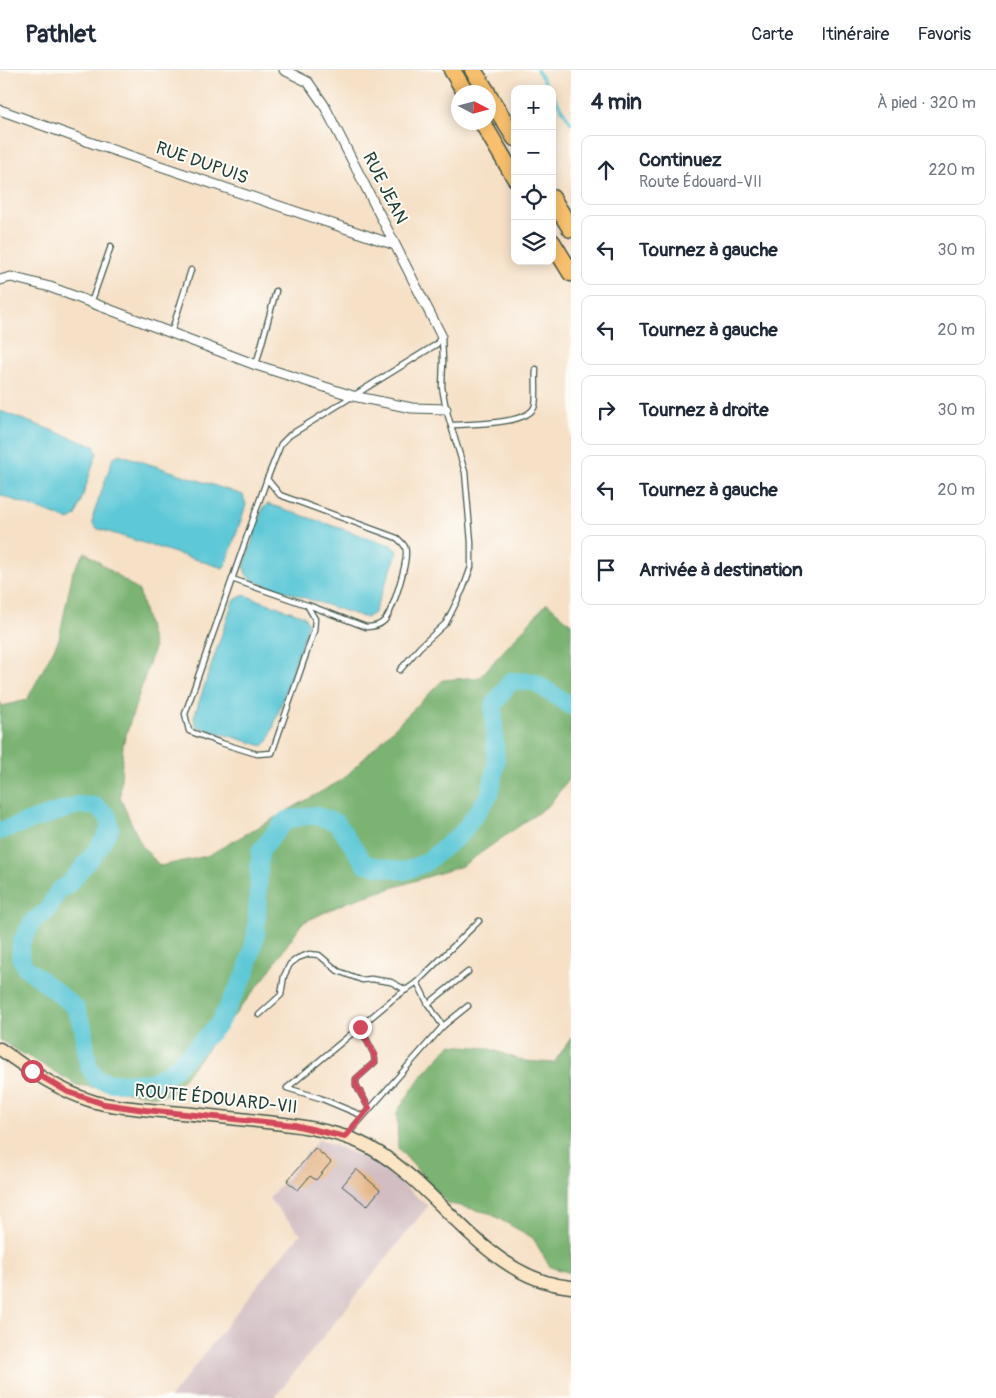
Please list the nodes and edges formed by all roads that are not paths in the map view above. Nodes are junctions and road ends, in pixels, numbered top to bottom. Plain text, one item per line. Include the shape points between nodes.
1 (284, 70) edge
2 (452, 70) edge
3 (473, 70) edge
4 (461, 85) edge
5 (482, 85) edge
6 (496, 107) edge
7 (0, 110) edge
8 (487, 130) edge
9 (511, 131) edge
10 (513, 175) edge
11 (556, 205) edge
12 (571, 229) edge
13 (395, 245) junction
14 (112, 246) dead end
15 (556, 249) edge
16 (191, 270) dead end
17 (571, 273) edge
18 (0, 280) edge
19 (276, 291) dead end
20 (92, 303) junction
21 (171, 333) junction
22 (442, 335) junction
23 (256, 365) junction
24 (536, 369) dead end
25 (353, 396) junction
26 (446, 409) junction
27 (451, 425) junction
28 (267, 479) junction
29 (232, 580) junction
30 (307, 605) junction
31 (400, 670) dead end
32 (480, 921) dead end
33 (468, 972) dead end
34 (417, 982) junction
35 (406, 990) junction
36 (428, 1004) junction
37 (468, 1006) dead end
38 (259, 1015) dead end
39 (443, 1026) junction
40 (360, 1027) junction
41 (0, 1049) edge
42 (369, 1108) junction
43 (363, 1116) junction
44 (345, 1137) junction
45 (571, 1287) edge

1 - 13 street, RUE JEAN via 308,82 324,105
2 - 4 highway
3 - 5 highway
6 - 9 highway
7 - 13 street, RUE DUPUIS
8 - 10 highway
11 - 12 highway
13 - 22 street, RUE JEAN
14 - 20 lane
15 - 17 highway
16 - 21 lane
18 - 20 street via 11,277
19 - 23 lane
20 - 21 street
21 - 23 street
22 - 25 lane via 437,344
22 - 26 lane via 442,387
23 - 25 street
24 - 27 lane via 535,406 531,412 514,420
25 - 26 street via 412,408
25 - 28 lane via 290,435 282,444
26 - 27 lane
27 - 31 lane via 466,472 471,567 446,623
28 - 29 lane
28 - 30 lane via 280,495 397,538 405,547 400,585 385,620 375,626 366,627
29 - 30 lane
29 - 30 lane via 185,714 189,731 221,743 257,754 272,753 314,631 315,619
32 - 34 lane
33 - 36 lane
34 - 35 lane
34 - 36 lane
35 - 38 lane via 391,982 362,980 338,971 319,955 309,954 290,964 281,995
35 - 40 lane
36 - 39 lane
37 - 39 lane
39 - 42 lane
40 - 42 lane via 375,1062 356,1079
40 - 43 lane via 287,1088
41 - 44 main road, ROUTE ÉDOUARD-VII via 61,1088 94,1101 128,1108 294,1125
42 - 43 lane
43 - 44 lane
44 - 45 main road, ROUTE ÉDOUARD-VII via 365,1145 394,1164 475,1238 516,1268 542,1281

